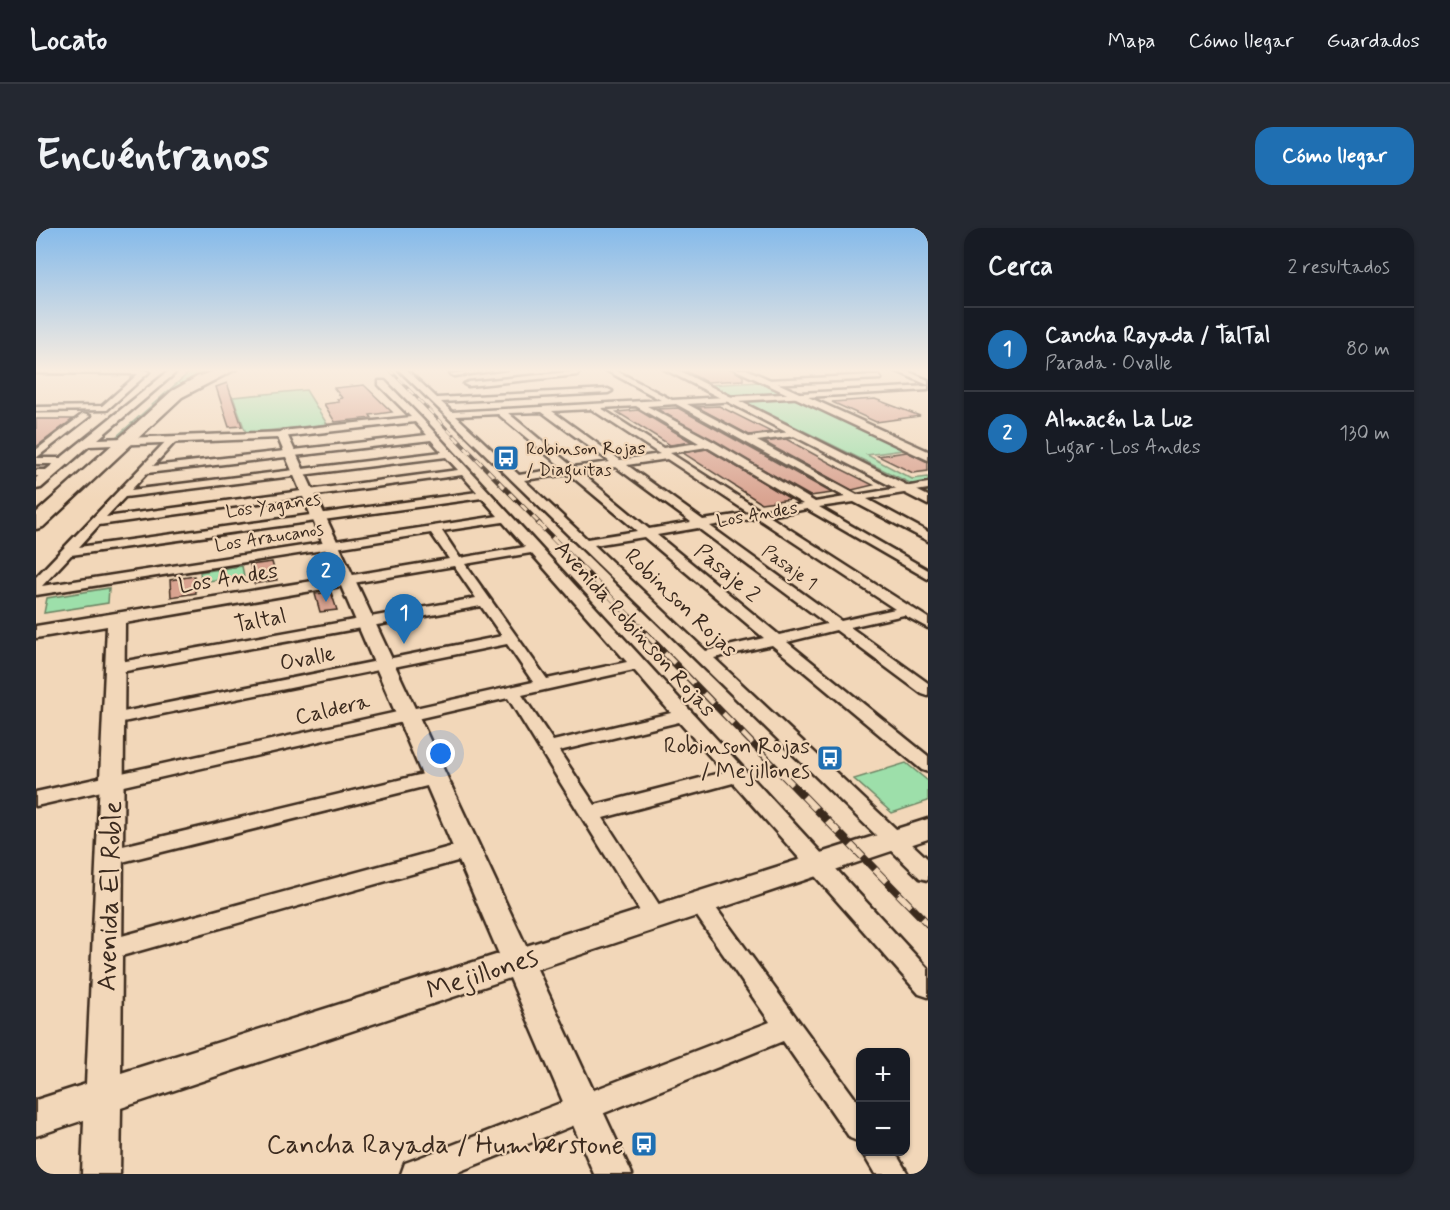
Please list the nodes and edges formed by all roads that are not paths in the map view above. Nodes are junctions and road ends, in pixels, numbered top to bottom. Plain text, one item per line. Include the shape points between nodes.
1 (122, 413) edge
2 (141, 413) edge
3 (157, 413) edge
4 (411, 413) edge
5 (473, 413) edge
6 (502, 413) edge
7 (550, 413) edge
8 (603, 413) edge
9 (651, 413) edge
10 (699, 413) edge
11 (755, 413) edge
12 (835, 413) edge
13 (452, 414) joint
14 (36, 416) edge
15 (417, 419) junction
16 (795, 433) junction
17 (282, 434) junction
18 (433, 437) junction
19 (748, 439) junction
20 (172, 440) junction
21 (87, 443) junction
22 (106, 443) junction
23 (124, 443) junction
24 (708, 445) junction
25 (290, 453) junction
26 (449, 454) junction
27 (665, 454) junction
28 (36, 455) edge
29 (928, 456) edge
30 (36, 461) edge
31 (65, 461) junction
32 (618, 464) junction
33 (144, 470) junction
34 (572, 470) junction
35 (299, 472) junction
36 (465, 472) junction
37 (36, 473) edge
38 (51, 473) junction
39 (518, 478) junction
40 (36, 485) edge
41 (928, 486) edge
42 (906, 489) junction
43 (308, 493) junction
44 (122, 494) junction
45 (485, 494) junction
46 (856, 498) junction
47 (928, 501) edge
48 (36, 504) edge
49 (811, 506) junction
50 (759, 514) junction
51 (319, 517) junction
52 (507, 518) junction
53 (96, 522) junction
54 (36, 523) edge
55 (700, 524) junction
56 (434, 529) junction
57 (647, 533) junction
58 (928, 537) edge
59 (586, 543) junction
60 (332, 545) junction
61 (535, 549) junction
62 (67, 552) junction
63 (457, 562) junction
64 (928, 575) edge
65 (347, 580) junction
66 (36, 585) edge
67 (36, 591) edge
68 (484, 601) junction
69 (908, 610) junction
70 (116, 619) junction
71 (366, 622) junction
72 (928, 624) edge
73 (839, 626) junction
74 (36, 632) edge
75 (510, 639) junction
76 (776, 640) junction
77 (704, 656) junction
78 (385, 664) junction
79 (638, 664) junction
80 (115, 668) junction
81 (543, 685) junction
82 (928, 691) edge
83 (512, 692) junction
84 (408, 715) junction
85 (684, 715) junction
86 (113, 719) junction
87 (549, 748) junction
88 (928, 766) edge
89 (738, 775) junction
90 (436, 777) junction
91 (112, 782) junction
92 (36, 799) edge
93 (590, 814) junction
94 (928, 829) edge
95 (895, 840) junction
96 (468, 850) junction
97 (110, 857) junction
98 (819, 864) junction
99 (928, 872) edge
100 (700, 903) junction
101 (656, 917) junction
102 (107, 950) junction
103 (518, 962) junction
104 (928, 986) edge
105 (788, 1027) junction
106 (103, 1096) junction
107 (584, 1108) junction
108 (36, 1118) edge
109 (856, 1121) edge
110 (101, 1174) edge
111 (416, 1174) edge
112 (614, 1174) edge

1 - 21 street
2 - 22 main road
3 - 23 main road
4 - 15 street, Avenida Robinson Rojas
5 - 13 street
6 - 34 street, Pasaje 2
7 - 32 street, Pasaje 1
8 - 27 street
9 - 24 street
10 - 19 street
11 - 16 street
12 - 29 street
13 - 39 street, Robinson Rojas
14 - 28 street via 87,416
15 - 17 street
15 - 18 street, Avenida Robinson Rojas
16 - 19 street
16 - 42 street
17 - 20 street
17 - 25 street
18 - 25 street
18 - 26 street, Avenida Robinson Rojas
19 - 24 street
19 - 46 street
20 - 23 street
20 - 33 street
21 - 22 street
21 - 31 street
22 - 23 street
22 - 48 main road
23 - 54 main road
24 - 27 street
24 - 49 street
25 - 33 street
25 - 35 street
26 - 35 street
26 - 36 street, Avenida Robinson Rojas
27 - 32 street
27 - 50 street
30 - 31 street
31 - 38 street
32 - 34 street
32 - 55 street, Pasaje 1
33 - 44 street
34 - 39 street
34 - 57 street, Pasaje 2
35 - 43 street
35 - 44 street
36 - 43 street
36 - 45 street, Avenida Robinson Rojas
37 - 38 street
38 - 40 street
39 - 59 street, Robinson Rojas
41 - 42 street, Los Andes
42 - 46 street, Los Andes
42 - 47 street
43 - 51 street
43 - 53 street
44 - 53 street
45 - 51 street, Los Yaganes
45 - 52 street, Avenida Robinson Rojas
46 - 49 street, Los Andes
46 - 58 street
49 - 50 street, Los Andes
49 - 64 street
50 - 55 street, Los Andes
50 - 69 street
51 - 60 street
51 - 62 street, Los Yaganes
52 - 56 street, Los Araucanos
52 - 61 street, Avenida Robinson Rojas
53 - 62 street
55 - 57 street, Los Andes
55 - 73 street, Pasaje 1
56 - 60 street, Los Araucanos
56 - 63 street
57 - 59 street, Los Andes
57 - 76 street, Pasaje 2
59 - 77 street, Robinson Rojas
60 - 65 street
60 - 67 street, Los Araucanos
61 - 63 street, Los Andes
61 - 79 street, Avenida Robinson Rojas
62 - 66 street
63 - 65 street, Los Andes
63 - 68 street
65 - 70 street, Los Andes
65 - 71 street
68 - 71 street, Taltal
68 - 75 street
69 - 72 street
69 - 73 street
70 - 74 street, Los Andes
70 - 80 street, Avenida El Roble
71 - 78 street
71 - 80 street, Taltal
73 - 76 street
73 - 82 street, Pasaje 1
75 - 78 street, Ovalle
75 - 81 street
76 - 77 street
76 - 88 street, Pasaje 2
77 - 95 street, Robinson Rojas
78 - 84 street
78 - 86 street, Ovalle
79 - 81 street, Caldera
79 - 85 street, Avenida Robinson Rojas
80 - 86 street, Avenida El Roble
81 - 83 street, Caldera
83 - 84 street, Caldera
83 - 87 street
84 - 90 street
84 - 91 street, Caldera
85 - 87 street
85 - 89 street, Avenida Robinson Rojas
86 - 91 street, Avenida El Roble
87 - 93 street
89 - 93 street
89 - 98 street, Avenida Robinson Rojas
90 - 96 street
90 - 97 street
91 - 92 street, Caldera
91 - 97 street, Avenida El Roble
93 - 101 street
94 - 95 street, Mejillones
95 - 98 street, Mejillones
95 - 99 street, Robinson Rojas
96 - 102 street
96 - 103 street
97 - 102 street, Avenida El Roble
98 - 100 street, Mejillones
98 - 104 street, Avenida Robinson Rojas
100 - 101 street, Mejillones
100 - 105 street
101 - 103 street, Mejillones
102 - 106 street, Avenida El Roble
103 - 106 street, Mejillones
103 - 107 street
105 - 107 street
105 - 109 street
106 - 108 street, Mejillones
106 - 110 street, Avenida El Roble
107 - 111 street
107 - 112 street

